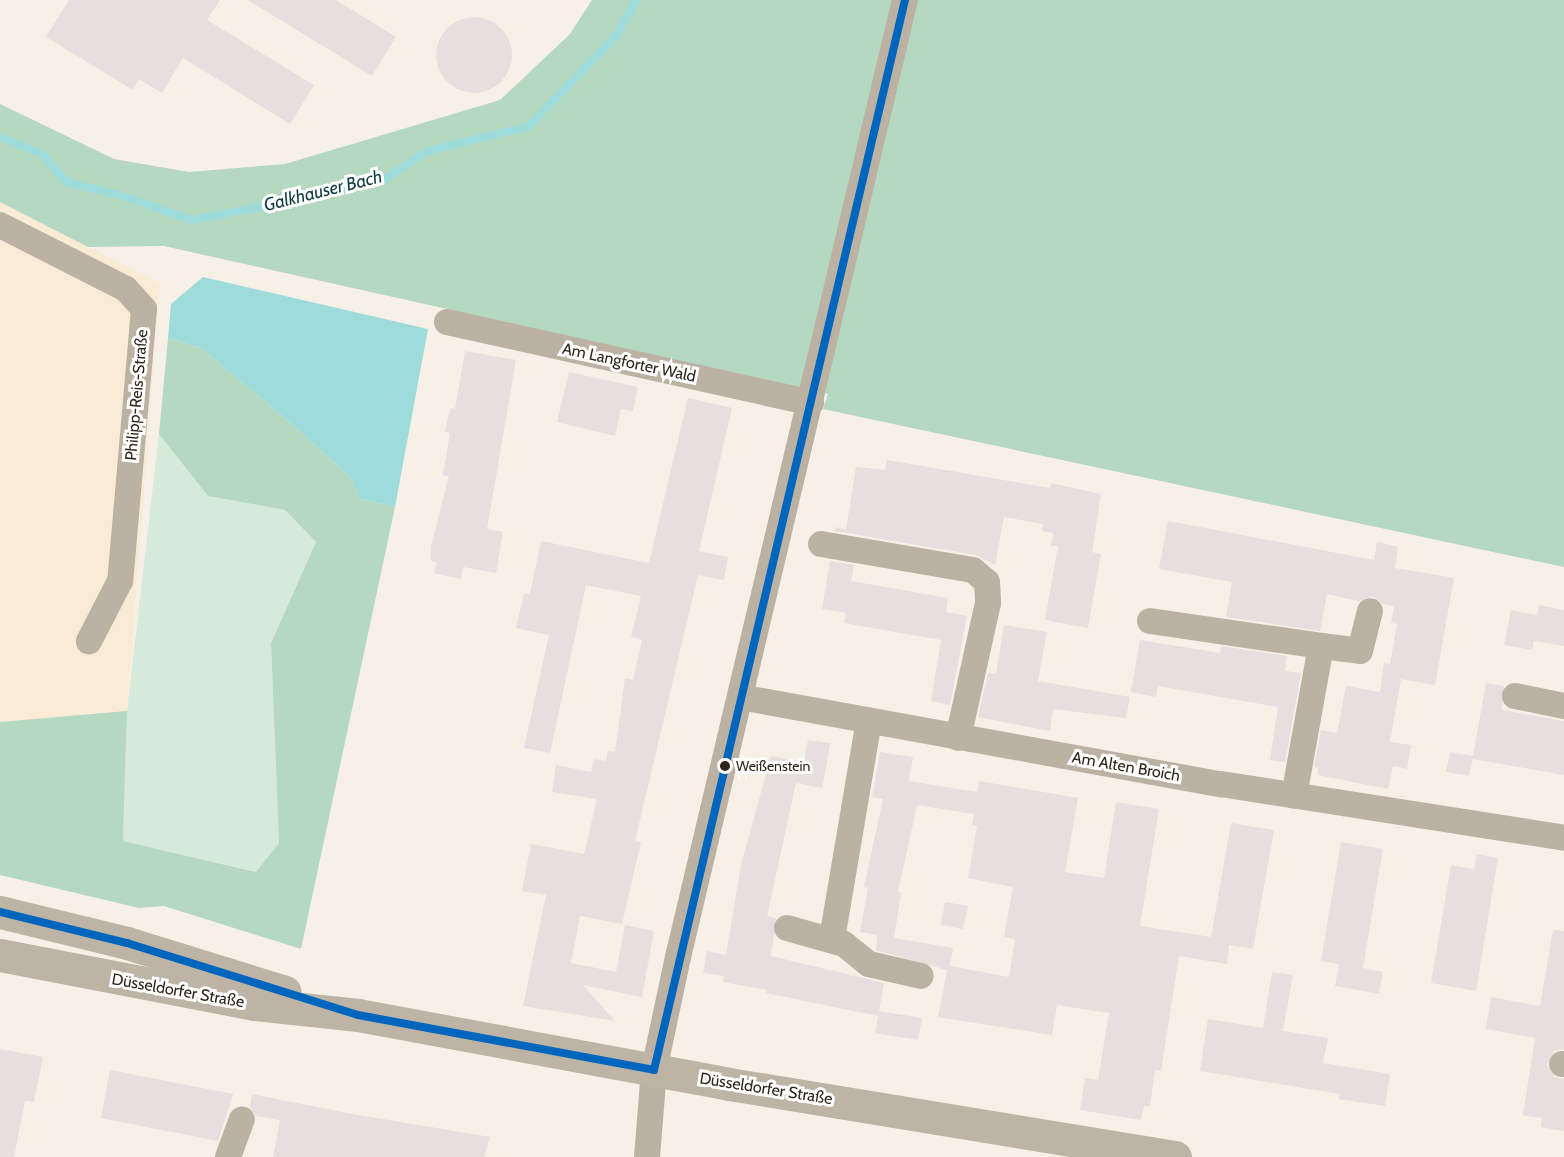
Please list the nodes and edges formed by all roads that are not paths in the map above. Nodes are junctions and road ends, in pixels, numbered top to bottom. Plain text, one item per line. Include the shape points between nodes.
1 (905, 0) edge
2 (0, 225) edge
3 (447, 322) dead end
4 (811, 403) junction
5 (821, 544) dead end
6 (1370, 611) dead end
7 (1150, 621) dead end
8 (89, 641) dead end
9 (1321, 646) junction
10 (1515, 696) dead end
11 (740, 697) junction
12 (1564, 706) edge
13 (869, 721) junction
14 (957, 738) junction
15 (1294, 796) junction
16 (1564, 838) edge
17 (0, 912) edge
18 (787, 928) dead end
19 (832, 939) junction
20 (0, 955) edge
21 (921, 976) dead end
22 (358, 1015) junction
23 (654, 1071) junction
24 (242, 1119) dead end
25 (228, 1157) edge
26 (647, 1157) edge
27 (1175, 1157) edge

1 - 4 street
2 - 8 street, Philipp-Reis-Straße via 126,289 144,309 120,580
3 - 4 street, Am Langforter Wald
4 - 11 street
5 - 14 street via 974,570 987,582 988,603
6 - 9 street via 1360,651
7 - 9 street
9 - 15 street
10 - 12 street
11 - 13 street, Am Alten Broich
11 - 23 street
13 - 14 street, Am Alten Broich
13 - 19 street
14 - 15 street, Am Alten Broich
15 - 16 street, Am Alten Broich
17 - 22 main road, Düsseldorfer Straße via 127,943
18 - 19 street
19 - 21 street via 869,964
20 - 22 main road, Düsseldorfer Straße via 254,1004
22 - 23 main road, Düsseldorfer Straße
23 - 26 street
23 - 27 main road, Düsseldorfer Straße
24 - 25 street

